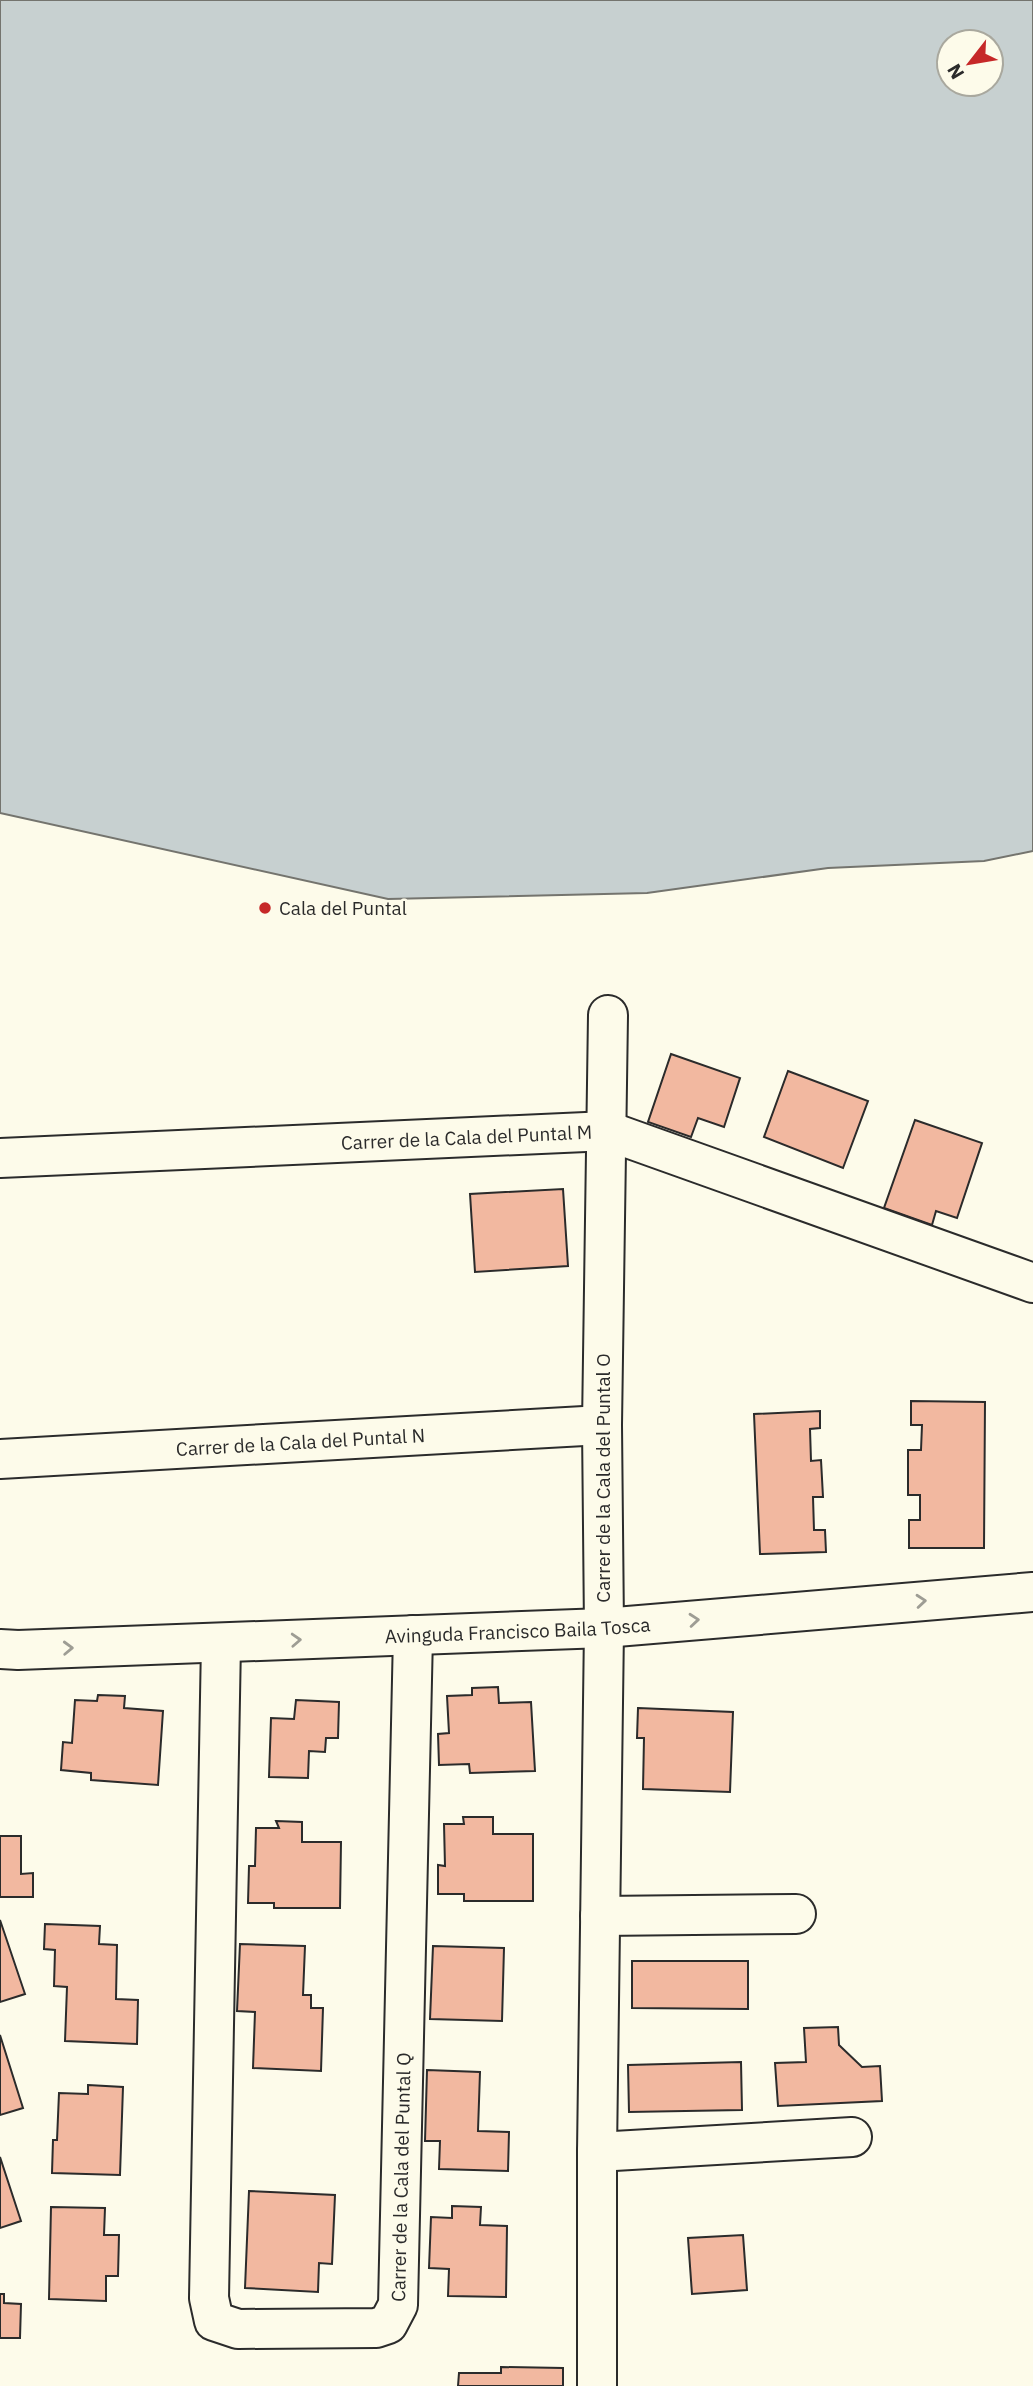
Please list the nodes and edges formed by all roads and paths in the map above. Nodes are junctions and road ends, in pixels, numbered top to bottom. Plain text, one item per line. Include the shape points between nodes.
1 (608, 1015) dead end
2 (608, 1131) junction
3 (0, 1158) edge
4 (1033, 1283) edge
5 (602, 1425) junction
6 (0, 1459) edge
7 (1033, 1592) edge
8 (604, 1628) junction
9 (412, 1635) junction
10 (220, 1643) junction
11 (0, 1649) edge
12 (796, 1914) dead end
13 (600, 1916) junction
14 (852, 2137) dead end
15 (597, 2152) junction
16 (597, 2386) edge

1 - 2 street, Carrer de la Cala del Puntal O
2 - 3 street, Carrer de la Cala del Puntal M
2 - 4 street, Carrer de la Cala del Puntal M
2 - 5 street, Carrer de la Cala del Puntal O
5 - 6 street, Carrer de la Cala del Puntal N
5 - 8 street, Carrer de la Cala del Puntal O
8 -> 7 street, Avinguda Francisco Baila Tosca
8 - 9 street, Avinguda Francisco Baila Tosca
8 - 13 street, Carrer de la Cala del Puntal O
10 -> 9 street, Avinguda Francisco Baila Tosca
9 - 10 street, Carrer de la Cala del Puntal Q via 398,2305 388,2324 376,2328 238,2329 214,2321 209,2298
11 -> 10 street, Avinguda Francisco Baila Tosca
12 - 13 street
13 - 15 street, Carrer de la Cala del Puntal O
14 - 15 street
15 - 16 street, Carrer de la Cala del Puntal O

